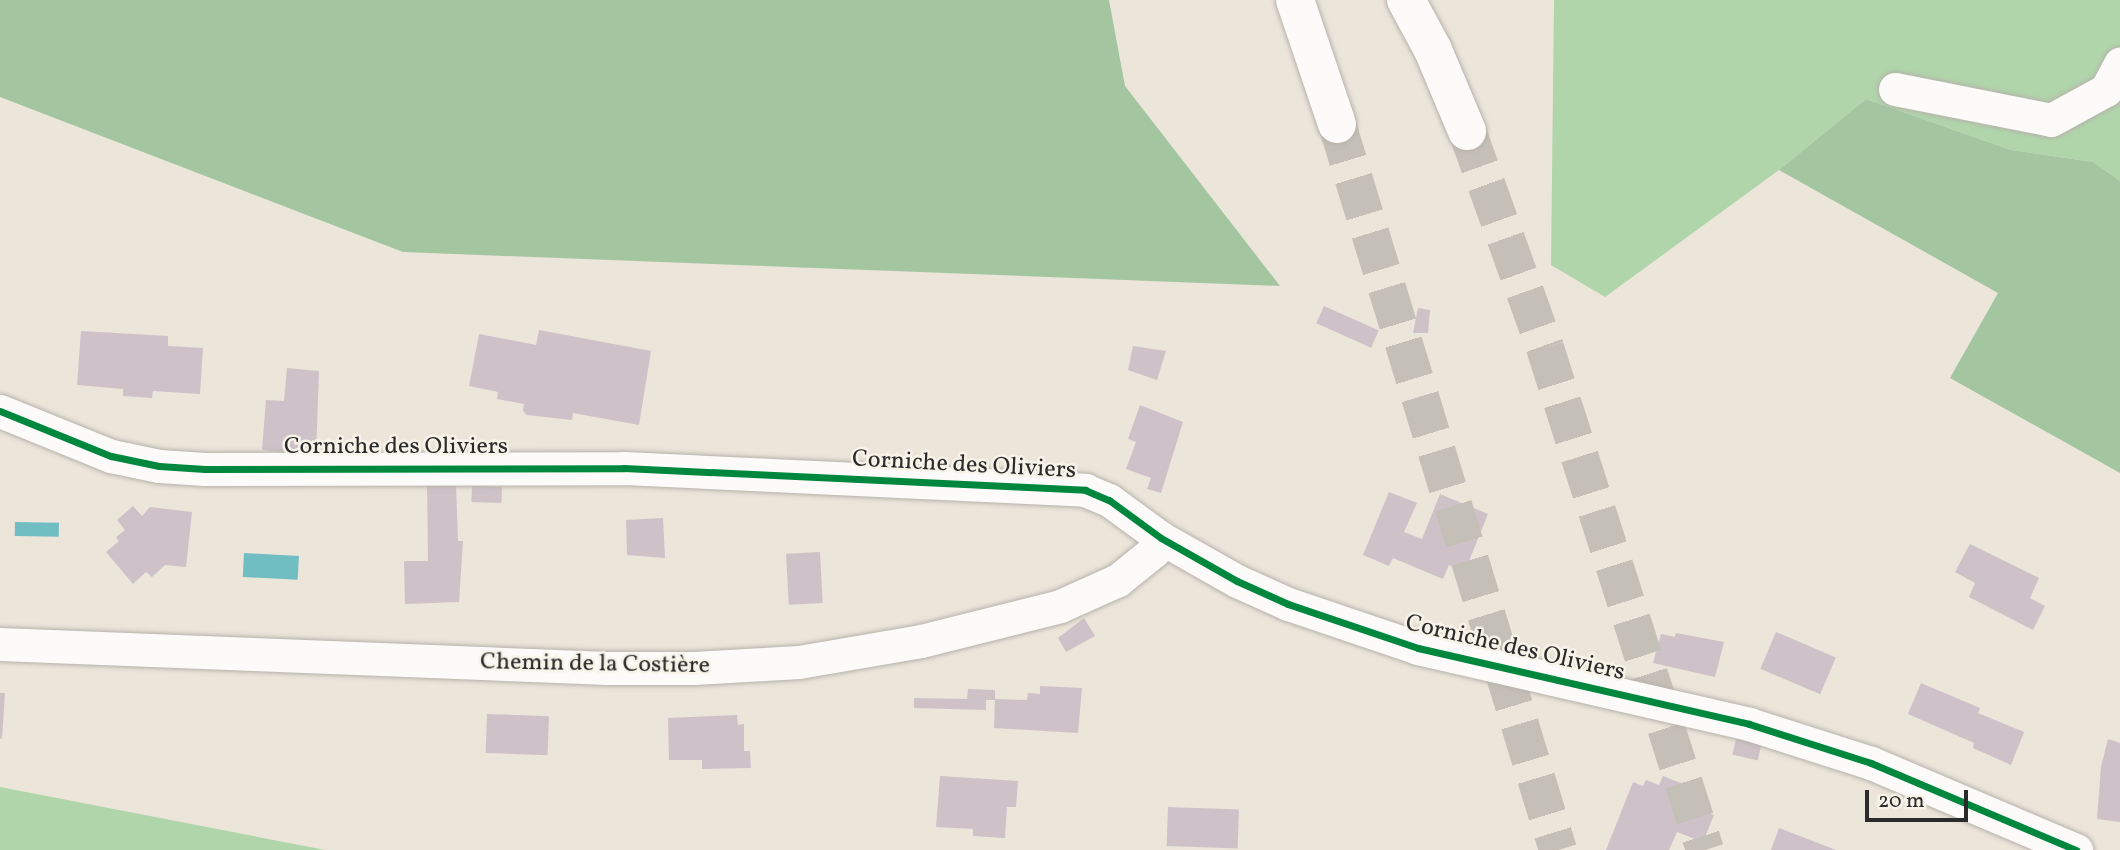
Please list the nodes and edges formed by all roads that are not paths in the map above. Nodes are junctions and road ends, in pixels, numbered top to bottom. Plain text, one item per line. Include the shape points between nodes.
1 (1295, 0) edge
2 (1406, 0) edge
3 (1423, 0) edge
4 (1433, 50) junction
5 (2120, 64) edge
6 (1895, 89) dead end
7 (1337, 124) tunnel mouth
8 (1466, 131) tunnel mouth
9 (0, 411) edge
10 (1161, 538) junction
11 (0, 644) edge
12 (2076, 850) edge

1 - 7 highway
2 - 4 highway
3 - 4 street
4 - 8 highway
5 - 6 street via 2106,90 2051,120
9 - 10 street, Corniche des Oliviers via 111,456 159,466 624,468 1061,488 1109,500
10 - 11 street, Chemin de la Costière via 1154,551 1118,580 1060,606 921,641 799,662 607,668
10 - 12 street, Corniche des Oliviers via 1237,581 1363,631 1418,648 1749,724 1871,763

